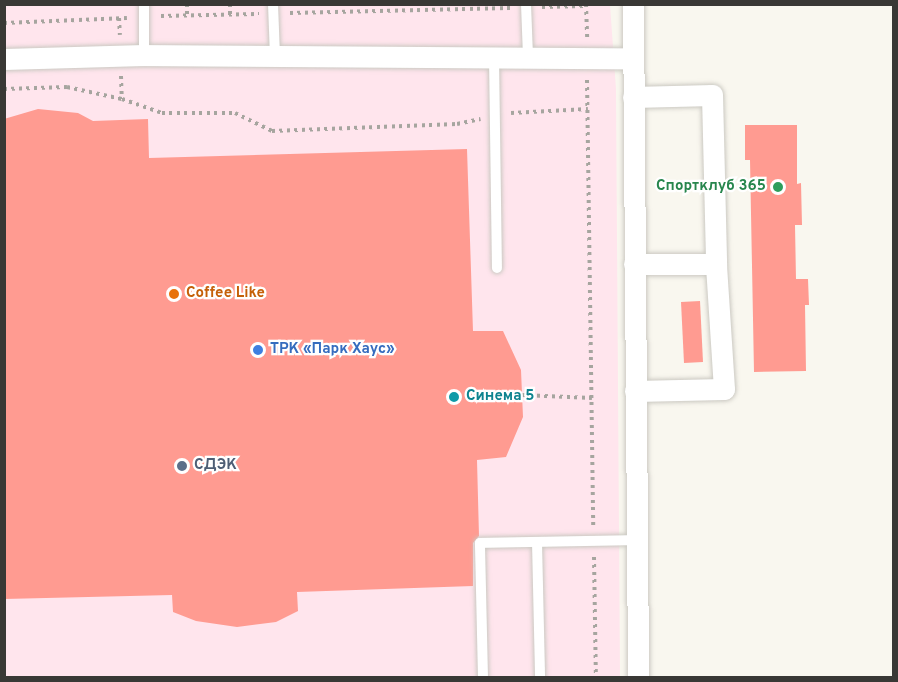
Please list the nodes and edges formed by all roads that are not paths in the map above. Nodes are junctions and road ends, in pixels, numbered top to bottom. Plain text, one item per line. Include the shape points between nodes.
1 (144, 4) edge
2 (633, 4) edge
3 (526, 6) edge
4 (273, 9) edge
5 (144, 55) junction
6 (275, 56) junction
7 (494, 57) junction
8 (528, 57) junction
9 (633, 58) junction
10 (4, 59) edge
11 (633, 96) junction
12 (634, 264) junction
13 (716, 264) junction
14 (497, 268) dead end
15 (635, 392) junction
16 (636, 540) junction
17 (537, 542) junction
18 (483, 678) edge
19 (540, 678) edge
20 (638, 678) edge

1 - 5 lane
2 - 9 street
3 - 8 lane
4 - 6 lane
5 - 6 street
5 - 10 street
6 - 7 street
7 - 8 street
7 - 14 lane
8 - 9 street
9 - 11 street
11 - 12 street
11 - 13 street via 712,95
12 - 13 street
12 - 15 street
13 - 15 street via 724,389
15 - 16 street
16 - 17 lane
16 - 20 street
17 - 18 lane via 480,543
17 - 19 lane

